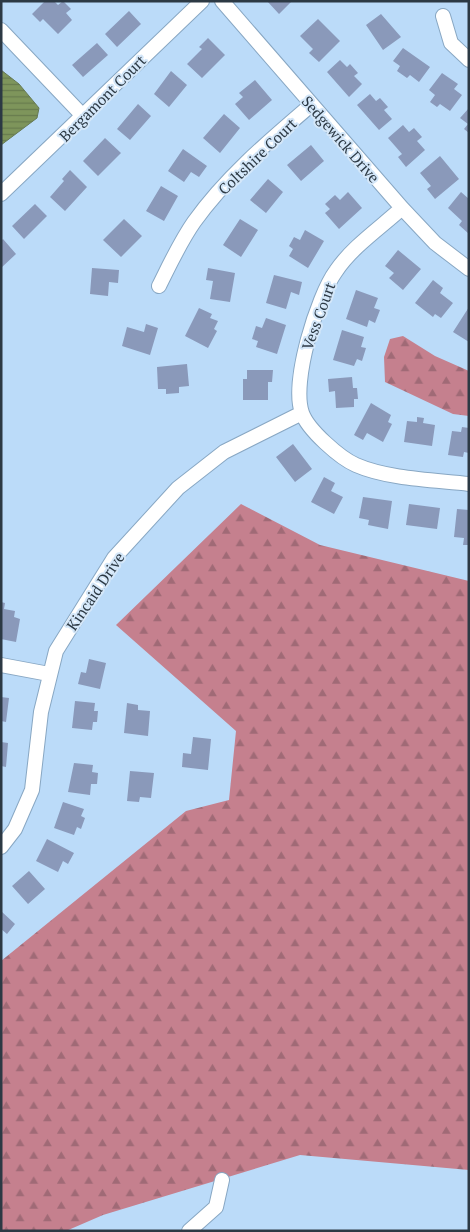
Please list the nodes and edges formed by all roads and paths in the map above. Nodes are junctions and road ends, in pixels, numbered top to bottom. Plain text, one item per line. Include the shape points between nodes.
1 (202, 1) edge
2 (222, 1) edge
3 (443, 16) dead end
4 (1, 30) edge
5 (469, 60) edge
6 (310, 105) junction
7 (84, 116) junction
8 (1, 194) edge
9 (402, 208) junction
10 (469, 269) edge
11 (159, 286) dead end
12 (302, 413) junction
13 (469, 484) edge
14 (1, 665) edge
15 (49, 674) junction
16 (1, 848) edge
17 (222, 1180) dead end
18 (189, 1231) edge

1 - 7 street, Bergamont Court
2 - 6 street, Sedgewick Drive
3 - 5 street via 451,43
4 - 7 street
6 - 9 street, Sedgewick Drive
6 - 11 street, Coltshire Court via 244,164 211,201 182,241
7 - 8 street, Bergamont Court
9 - 10 street, Sedgewick Drive via 435,243
9 - 12 street, Vess Court via 340,265 327,286 302,360
12 - 13 street via 337,454 357,465 378,472
12 - 15 street, Kincaid Drive via 224,452 178,488 114,558 56,651
14 - 15 street
15 - 16 street, Kincaid Drive via 32,790 15,829
17 - 18 street via 216,1207

